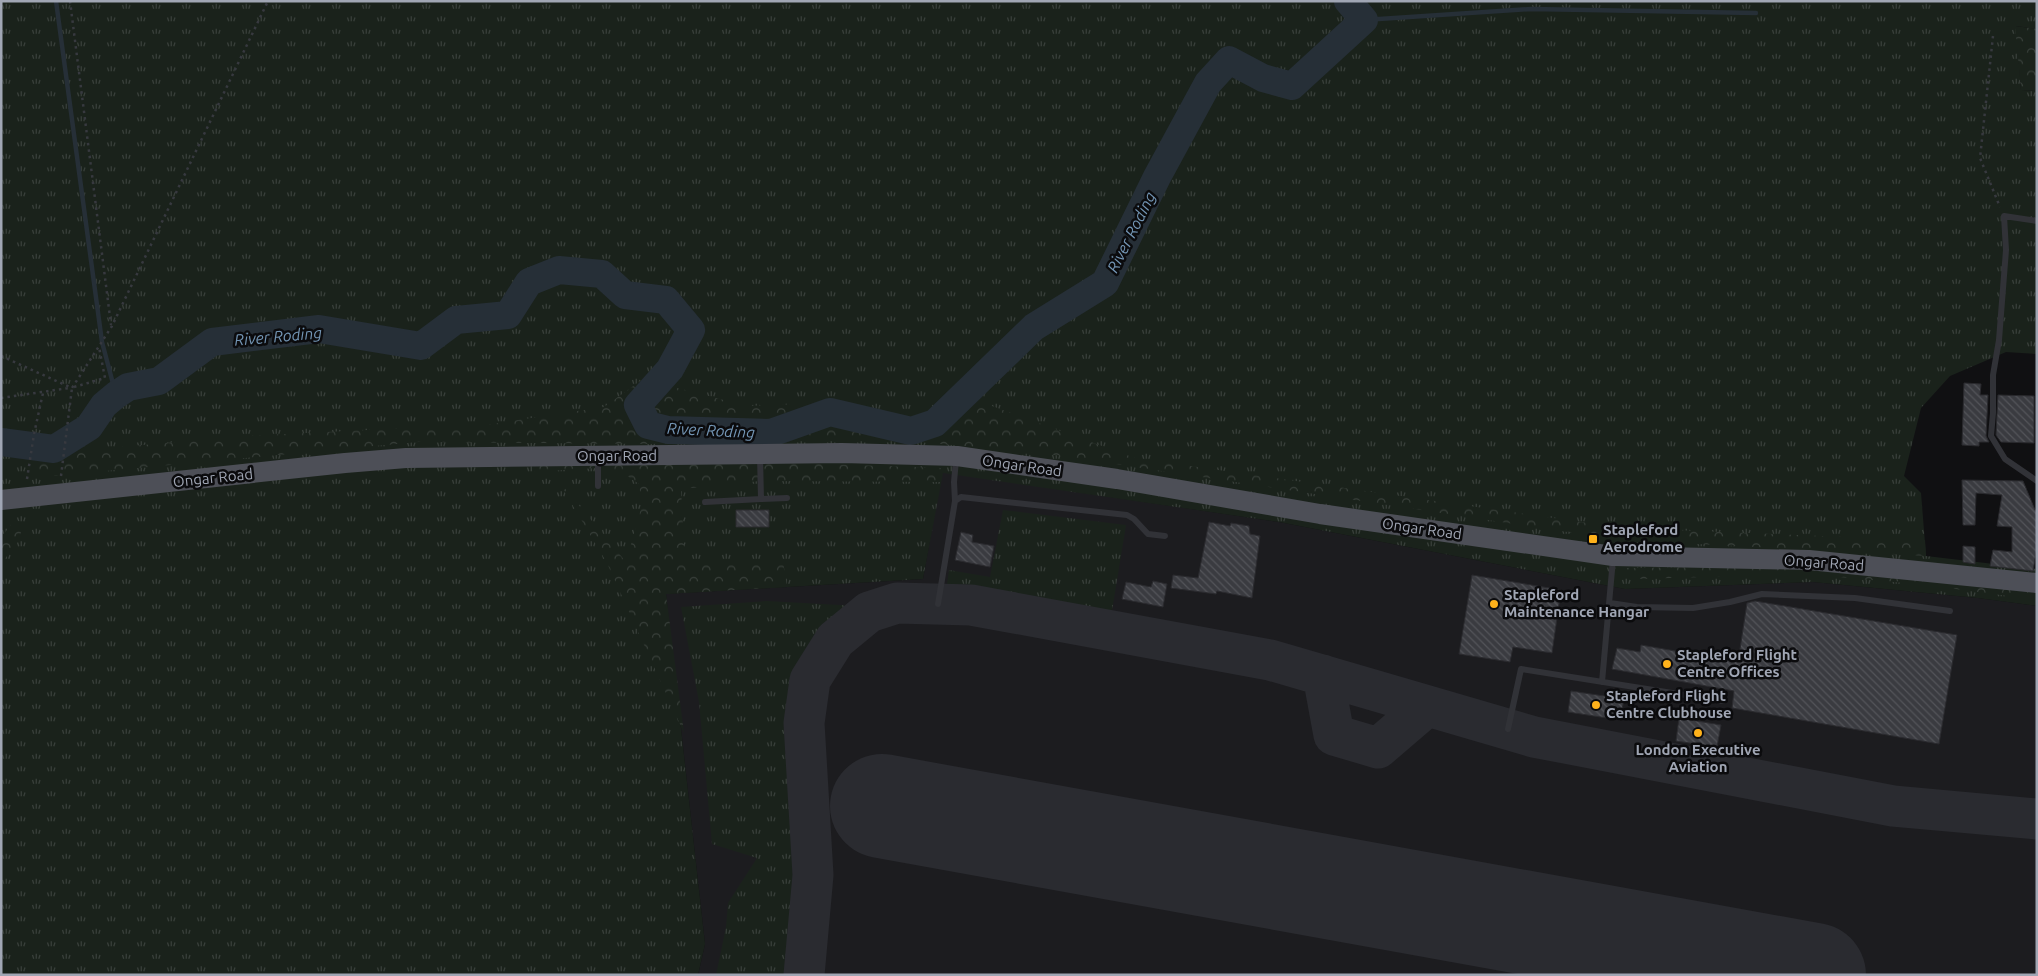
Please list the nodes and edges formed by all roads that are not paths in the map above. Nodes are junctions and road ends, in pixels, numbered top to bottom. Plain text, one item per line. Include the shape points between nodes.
1 (2037, 221) edge
2 (760, 454) junction
3 (598, 456) junction
4 (956, 456) junction
5 (2037, 481) edge
6 (598, 486) dead end
7 (761, 498) junction
8 (787, 498) dead end
9 (1, 500) edge
10 (956, 501) junction
11 (705, 502) dead end
12 (1164, 536) dead end
13 (1613, 556) junction
14 (2037, 583) edge
15 (1610, 603) junction
16 (938, 604) dead end
17 (1950, 611) dead end
18 (1602, 682) junction
19 (1723, 701) dead end
20 (1508, 730) dead end

1 - 5 lane via 2004,216 2006,250 1993,375 1991,436 2005,458
2 - 3 main road, Ongar Road
2 - 4 main road, Ongar Road
2 - 7 lane
3 - 6 lane
3 - 9 main road, Ongar Road via 406,458
4 - 10 lane
4 - 13 main road, Ongar Road via 1117,479 1320,514
7 - 8 lane
7 - 11 lane
10 - 12 lane via 961,497 1127,515 1148,534
10 - 16 lane
13 - 14 main road, Ongar Road via 1809,560
13 - 15 lane
15 - 17 lane via 1693,608 1762,594 1855,598
15 - 18 lane
18 - 19 lane
18 - 20 lane via 1521,669

